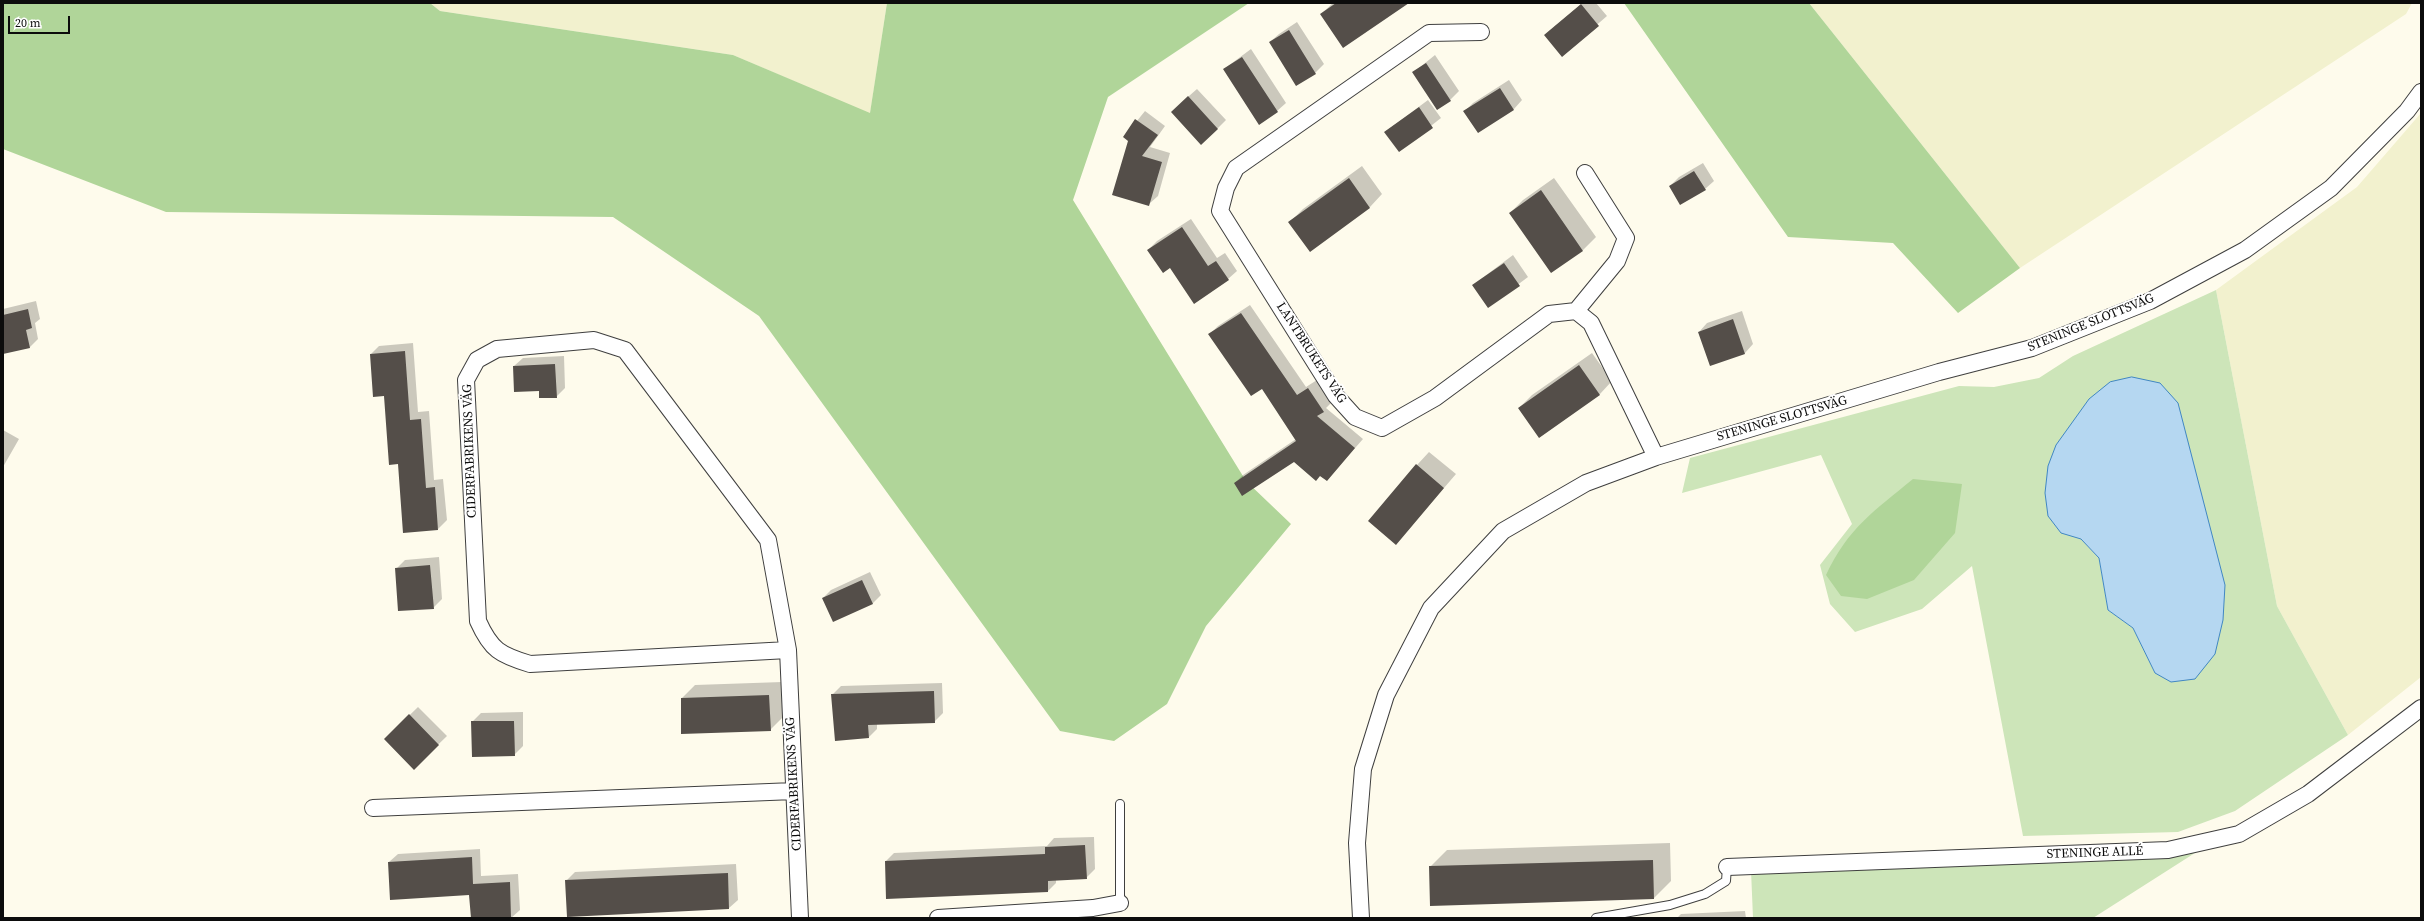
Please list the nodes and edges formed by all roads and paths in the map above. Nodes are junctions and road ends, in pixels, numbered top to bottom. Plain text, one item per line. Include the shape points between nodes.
1 (1481, 32) dead end
2 (2421, 92) edge
3 (1585, 173) dead end
4 (1576, 311) junction
5 (1656, 457) junction
6 (788, 650) junction
7 (2421, 708) edge
8 (794, 791) junction
9 (1120, 804) dead end
10 (374, 808) dead end
11 (1727, 867) joint
12 (1120, 904) joint
13 (800, 918) edge
14 (938, 918) edge
15 (1361, 918) edge
16 (1596, 918) edge

1 - 4 street, LANTBRUKETS VÄG via 1429,32 1236,168 1226,188 1220,211 1336,396 1355,417 1382,428 1435,398 1549,314
2 - 5 street, STENINGE SLOTTSVÄG via 2407,111 2331,188 2245,250 2150,301 2032,348 1938,372
3 - 4 street via 1626,238 1617,261
4 - 5 street via 1591,323
5 - 15 street, STENINGE SLOTTSVÄG via 1586,483 1503,531 1431,608 1386,695 1363,769 1357,843
6 - 6 street, CIDERFABRIKENS VÄG via 768,540 625,350 594,340 497,349 477,360 466,380 478,621 488,642 508,658 530,664
6 - 8 street, CIDERFABRIKENS VÄG
7 - 11 street, STENINGE ALLÉ via 2308,794 2239,834 2168,850
8 - 10 street
8 - 13 street, CIDERFABRIKENS VÄG
9 - 12 lane
11 - 16 lane via 1726,881 1705,894 1670,905
12 - 14 street

